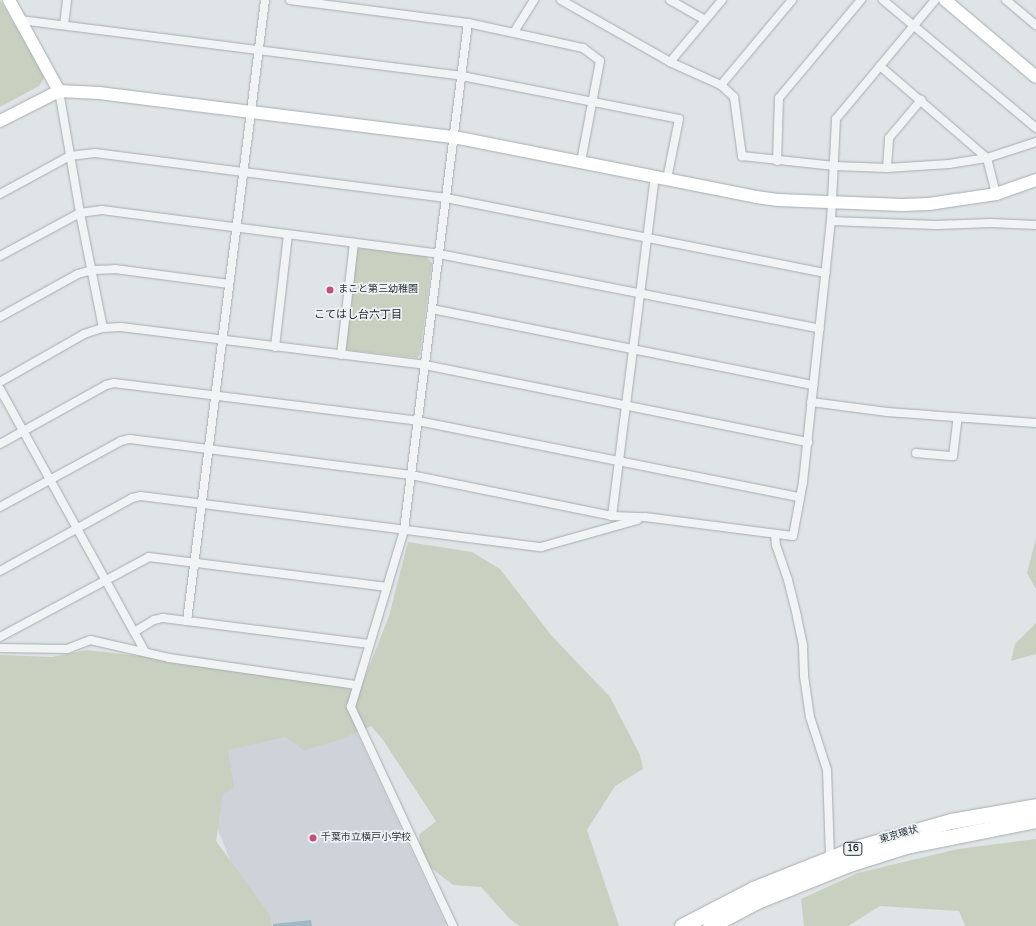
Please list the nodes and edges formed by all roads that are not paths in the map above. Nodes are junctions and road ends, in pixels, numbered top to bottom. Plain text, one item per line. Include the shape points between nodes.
1 (8, 0) edge
2 (67, 0) edge
3 (265, 0) edge
4 (290, 0) edge
5 (534, 0) edge
6 (561, 0) edge
7 (670, 0) edge
8 (722, 0) edge
9 (792, 0) edge
10 (861, 0) edge
11 (883, 0) edge
12 (935, 0) edge
13 (945, 0) edge
14 (1006, 0) edge
15 (20, 20) junction
16 (705, 20) junction
17 (468, 23) junction
18 (64, 25) junction
19 (1036, 25) edge
20 (914, 26) junction
21 (514, 32) junction
22 (258, 51) junction
23 (670, 62) junction
24 (880, 66) junction
25 (462, 76) junction
26 (1036, 77) edge
27 (721, 85) junction
28 (59, 91) junction
29 (921, 100) junction
30 (592, 102) junction
31 (251, 112) junction
32 (0, 121) edge
33 (1036, 128) edge
34 (454, 137) junction
35 (1036, 142) edge
36 (70, 156) junction
37 (987, 158) junction
38 (777, 161) junction
39 (581, 162) junction
40 (834, 166) junction
41 (888, 168) junction
42 (243, 172) junction
43 (655, 176) junction
44 (668, 178) junction
45 (1036, 180) edge
46 (0, 194) edge
47 (996, 194) junction
48 (446, 198) junction
49 (833, 202) junction
50 (80, 213) junction
51 (831, 221) junction
52 (1036, 226) edge
53 (236, 229) junction
54 (288, 235) junction
55 (647, 238) junction
56 (354, 243) junction
57 (439, 254) junction
58 (0, 256) edge
59 (92, 270) junction
60 (826, 273) junction
61 (229, 284) junction
62 (640, 294) junction
63 (432, 309) junction
64 (0, 318) edge
65 (103, 328) junction
66 (820, 329) junction
67 (222, 339) junction
68 (275, 347) junction
69 (633, 349) junction
70 (342, 355) junction
71 (425, 365) junction
72 (0, 382) edge
73 (813, 385) junction
74 (0, 389) edge
75 (216, 395) junction
76 (811, 402) junction
77 (626, 405) junction
78 (958, 417) junction
79 (418, 421) junction
80 (1036, 423) edge
81 (23, 432) junction
82 (808, 442) junction
83 (0, 444) edge
84 (209, 450) junction
85 (916, 452) dead end
86 (619, 460) junction
87 (411, 475) junction
88 (49, 480) junction
89 (800, 497) junction
90 (201, 504) junction
91 (0, 507) edge
92 (612, 516) junction
93 (645, 517) junction
94 (76, 528) junction
95 (404, 530) junction
96 (775, 534) junction
97 (195, 562) junction
98 (0, 571) edge
99 (105, 580) junction
100 (387, 587) junction
101 (187, 621) junction
102 (134, 632) junction
103 (0, 637) edge
104 (370, 644) junction
105 (0, 648) edge
106 (145, 652) junction
107 (357, 685) junction
108 (1036, 806) edge
109 (1036, 820) edge
110 (830, 858) junction
111 (453, 926) edge
112 (682, 926) edge
113 (710, 926) edge

1 - 15 street
2 - 18 street
3 - 22 street
4 - 17 street
5 - 21 street
6 - 23 street
7 - 16 street
8 - 16 street
9 - 27 street
10 - 38 street via 779,98
11 - 20 street
12 - 20 street
13 - 26 street
14 - 19 street
15 - 18 street
15 - 28 street
16 - 23 street
17 - 21 street
17 - 25 street
18 - 22 street
20 - 24 street
20 - 33 street
21 - 30 street via 583,48 600,61
22 - 25 street
22 - 31 street
23 - 27 street
24 - 29 street
24 - 40 street via 836,119
25 - 30 street
25 - 34 street
27 - 38 street via 734,97 742,156
28 - 31 street via 99,92
28 - 32 street
28 - 36 street
29 - 37 street
29 - 41 street via 889,138
30 - 39 street
30 - 44 street via 679,119
31 - 34 street
31 - 42 street
34 - 39 street
34 - 48 street
35 - 37 street
36 - 42 street via 95,153
36 - 46 street
36 - 50 street
37 - 41 street via 950,164
37 - 47 street
38 - 40 street
39 - 43 street
40 - 41 street
40 - 49 street
42 - 48 street
42 - 53 street
43 - 44 street
43 - 55 street
44 - 49 street via 756,197
45 - 47 street
47 - 49 street via 929,204
48 - 55 street
48 - 57 street
49 - 51 street
50 - 53 street via 102,210
50 - 58 street
50 - 59 street
51 - 52 street
51 - 60 street
53 - 54 street
53 - 61 street
54 - 56 street
54 - 68 street
55 - 60 street
55 - 62 street
56 - 57 street
56 - 70 street
57 - 62 street
57 - 63 street
59 - 61 street via 115,269
59 - 64 street via 78,274
59 - 65 street
60 - 66 street
61 - 67 street
62 - 66 street
62 - 69 street
63 - 69 street
63 - 71 street
65 - 67 street via 121,327
65 - 72 street via 84,334
66 - 73 street
67 - 68 street
67 - 75 street
68 - 70 street
69 - 73 street
69 - 77 street
70 - 71 street
71 - 77 street
71 - 79 street
73 - 76 street
74 - 81 street
75 - 79 street
75 - 81 street via 114,383 106,385
75 - 84 street
76 - 78 street via 887,412
76 - 82 street
77 - 82 street
77 - 86 street
78 - 80 street
78 - 85 street via 953,456
79 - 86 street
79 - 87 street
81 - 83 street
81 - 88 street
82 - 89 street
84 - 87 street
84 - 88 street via 125,440
84 - 90 street
86 - 89 street
86 - 92 street
87 - 92 street
87 - 95 street
88 - 91 street
88 - 94 street
89 - 96 street via 793,536
90 - 94 street via 141,496 132,498
90 - 95 street
90 - 97 street
92 - 93 street
93 - 95 street via 541,547
93 - 96 street
94 - 98 street
94 - 99 street
95 - 100 street
96 - 110 street via 798,617 810,717 827,770
97 - 99 street via 149,556
97 - 100 street
97 - 101 street
99 - 102 street
99 - 103 street
100 - 104 street
101 - 102 street via 163,618 154,620
101 - 104 street
102 - 106 street
104 - 107 street
105 - 106 street via 67,649 90,640
106 - 107 street via 169,658
107 - 111 street via 351,707
108 - 110 highway, 東京環状 / 16 via 939,824
109 - 113 highway, 東京環状 / 16 via 906,846 849,864 757,902
110 - 112 highway, 東京環状 / 16 via 753,889

